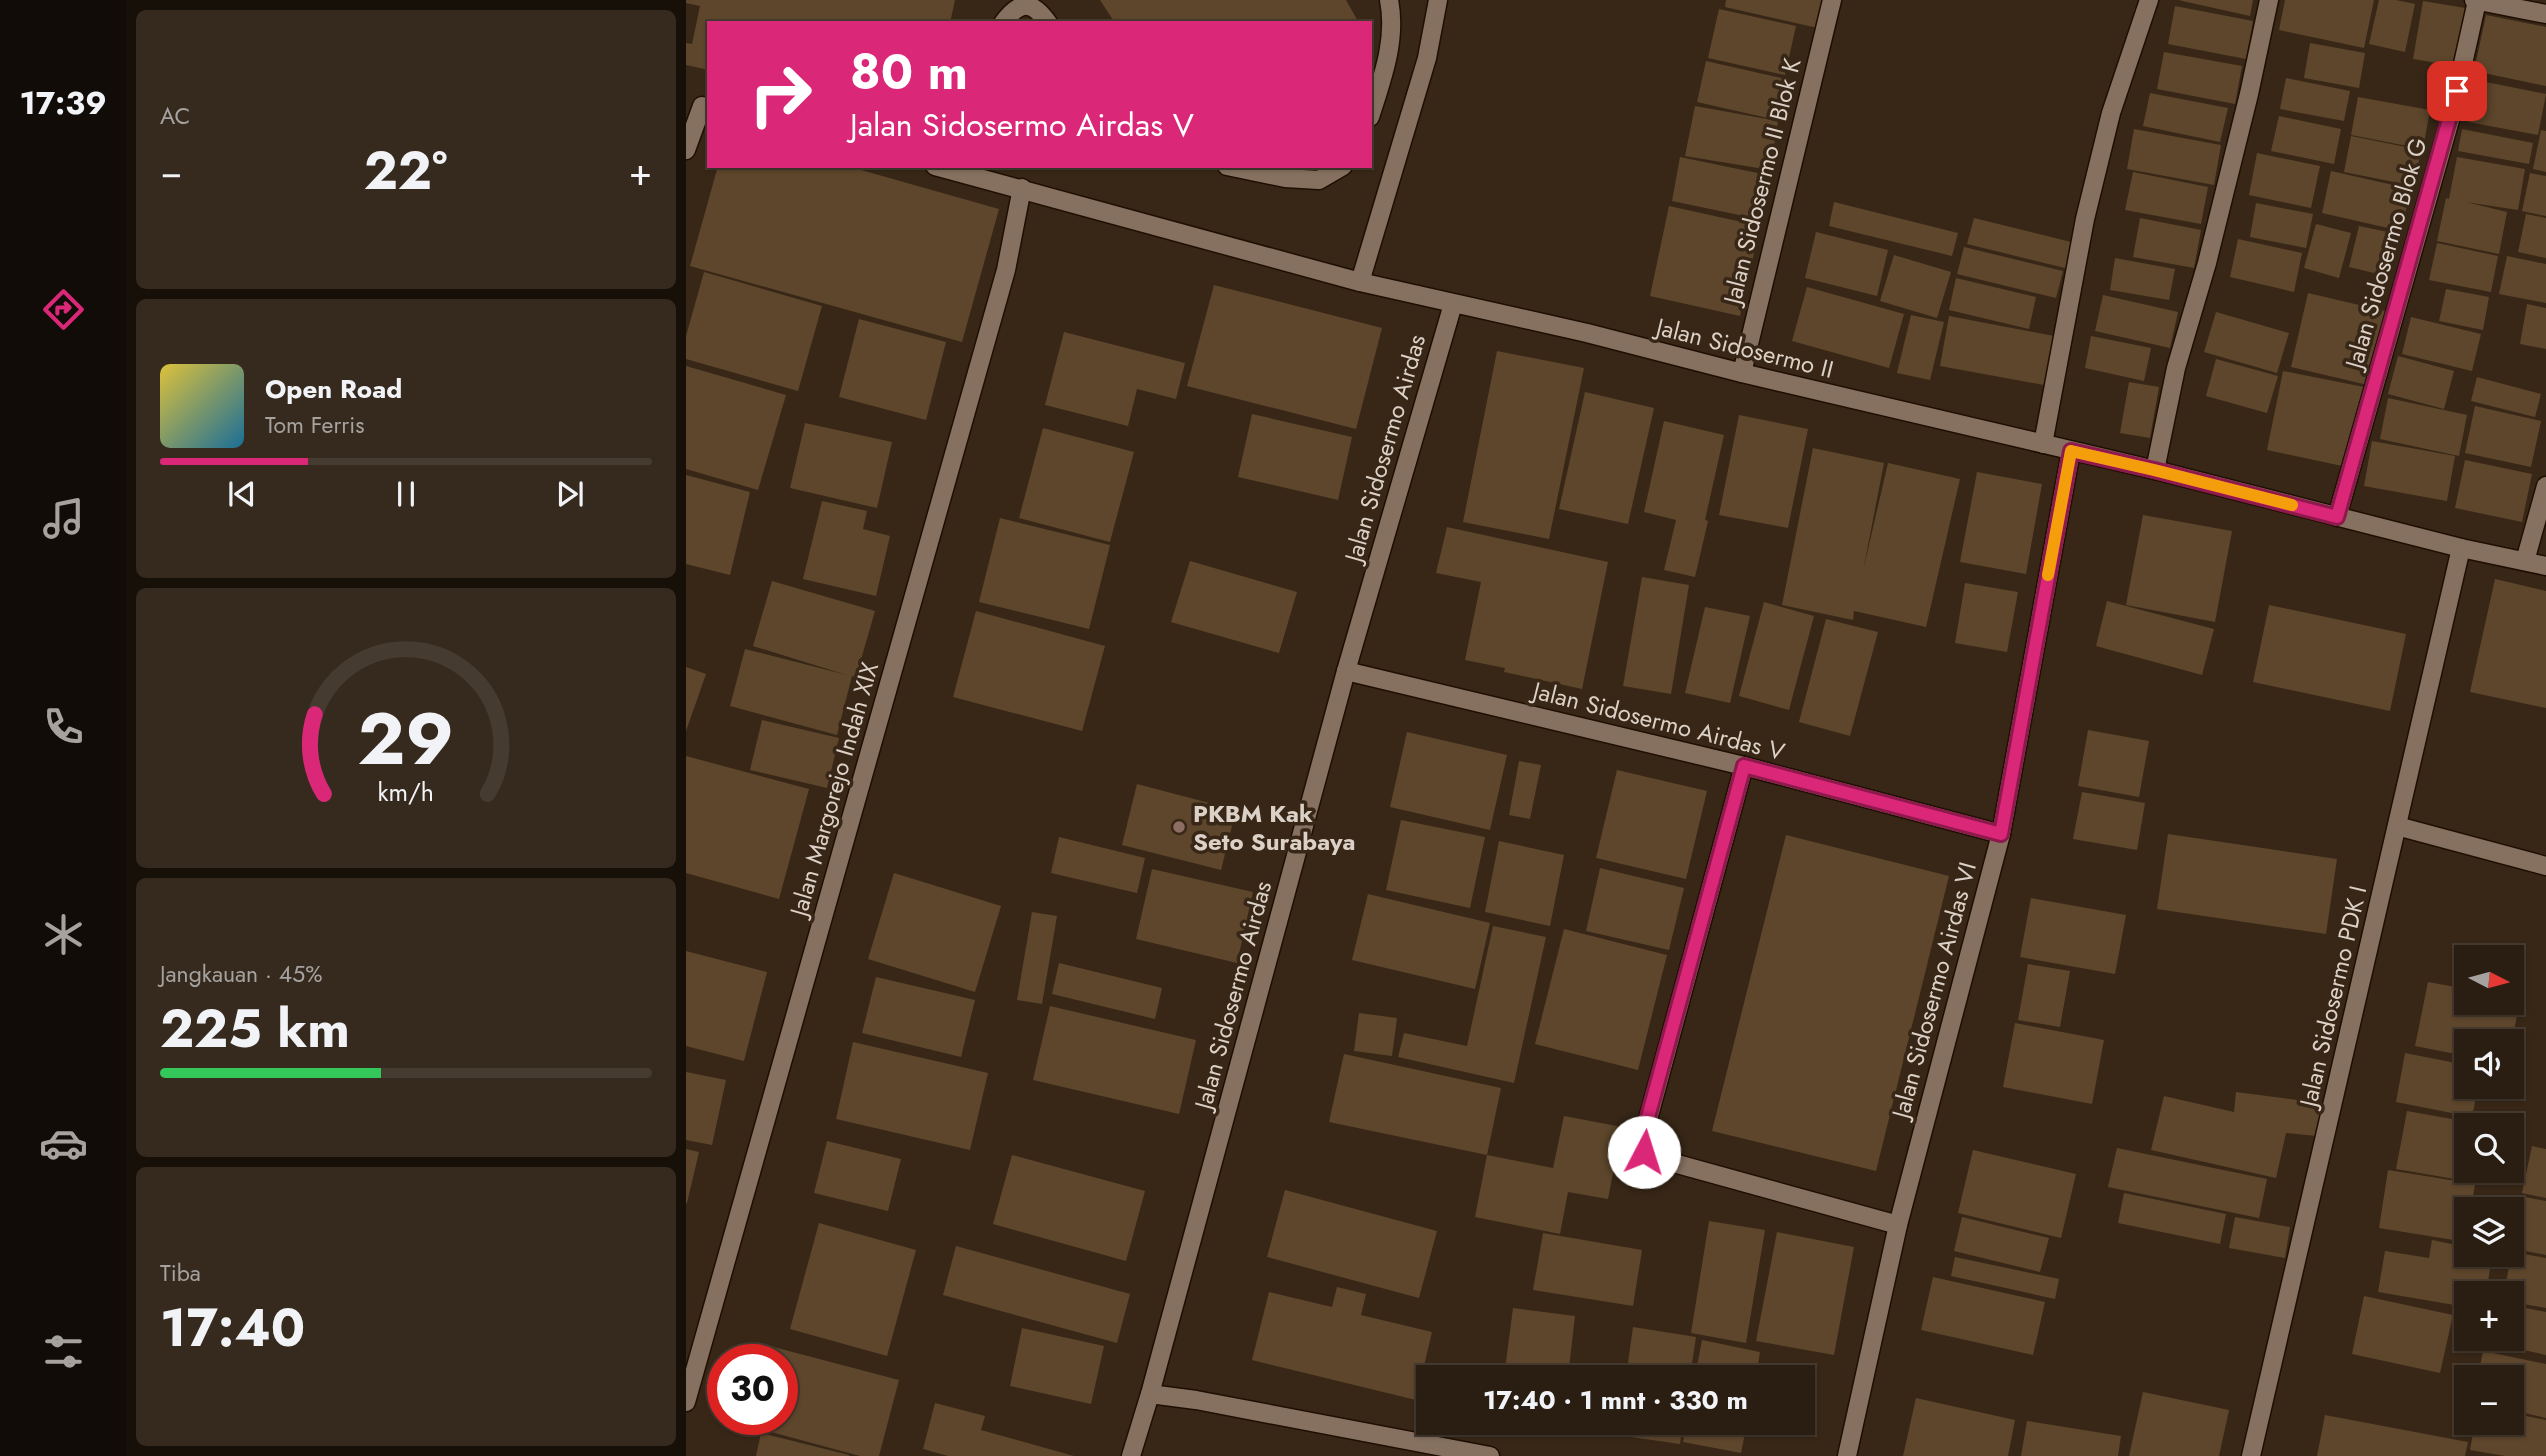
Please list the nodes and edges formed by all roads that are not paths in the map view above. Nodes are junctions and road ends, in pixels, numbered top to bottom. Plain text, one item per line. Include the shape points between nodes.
1 (1389, 0) edge
2 (1438, 0) edge
3 (1832, 0) edge
4 (2149, 0) edge
5 (2269, 0) edge
6 (2475, 0) edge
7 (2546, 15) edge
8 (1004, 21) edge
9 (1047, 21) edge
10 (699, 106) edge
11 (1372, 111) edge
12 (686, 149) edge
13 (943, 168) edge
14 (1237, 168) edge
15 (1340, 168) edge
16 (1022, 188) junction
17 (1360, 282) junction
18 (1453, 304) junction
19 (1742, 373) junction
20 (2043, 444) junction
21 (2071, 451) junction
22 (2154, 470) junction
23 (2546, 486) edge
24 (2337, 517) junction
25 (2461, 548) junction
26 (2525, 561) junction
27 (2546, 566) edge
28 (1346, 671) junction
29 (1744, 766) junction
30 (2397, 826) junction
31 (2001, 834) junction
32 (2546, 866) edge
33 (1898, 1224) junction
34 (1150, 1394) junction
35 (686, 1402) edge
36 (1132, 1456) edge
37 (1490, 1456) edge
38 (1847, 1456) edge
39 (2251, 1456) edge

1 - 11 street via 1393,19 1386,66
2 - 17 street via 1427,58
3 - 19 street, Jalan Sidosermo II Blok K
4 - 20 street via 2111,113 2091,193
5 - 22 street
6 - 7 street
6 - 24 street, Jalan Sidosermo Blok G via 2452,113
8 - 9 street via 1023,2 1032,2
10 - 12 street
13 - 16 street, Jalan Sidosermo II
14 - 15 street via 1320,180
16 - 17 street, Jalan Sidosermo II
16 - 35 street, Jalan Margorejo Indah XIX via 1006,270
17 - 18 street, Jalan Sidosermo II
18 - 19 street, Jalan Sidosermo II
18 - 28 street, Jalan Sidosermo Airdas
19 - 20 street, Jalan Sidosermo II
20 - 21 street, Jalan Sidosermo II
21 - 22 street, Jalan Sidosermo II
21 - 31 street, Jalan Sidosermo Airdas VI
22 - 24 street, Jalan Sidosermo II
23 - 26 street
24 - 25 street, Jalan Sidosermo II
25 - 26 street, Jalan Sidosermo II
25 - 30 street, Jalan Sidosermo PDK I
26 - 27 street, Jalan Sidosermo II
28 - 29 street, Jalan Sidosermo Airdas V
28 - 34 street, Jalan Sidosermo Airdas
29 - 31 street, Jalan Sidosermo Airdas V
29 - 33 street via 1642,1145 1644,1152
30 - 32 street
30 - 39 street, Jalan Sidosermo PDK I
31 - 33 street, Jalan Sidosermo Airdas VI
33 - 38 street, Jalan Sidosermo Airdas VI
34 - 36 street, Jalan Sidosermo Airdas
34 - 37 street

